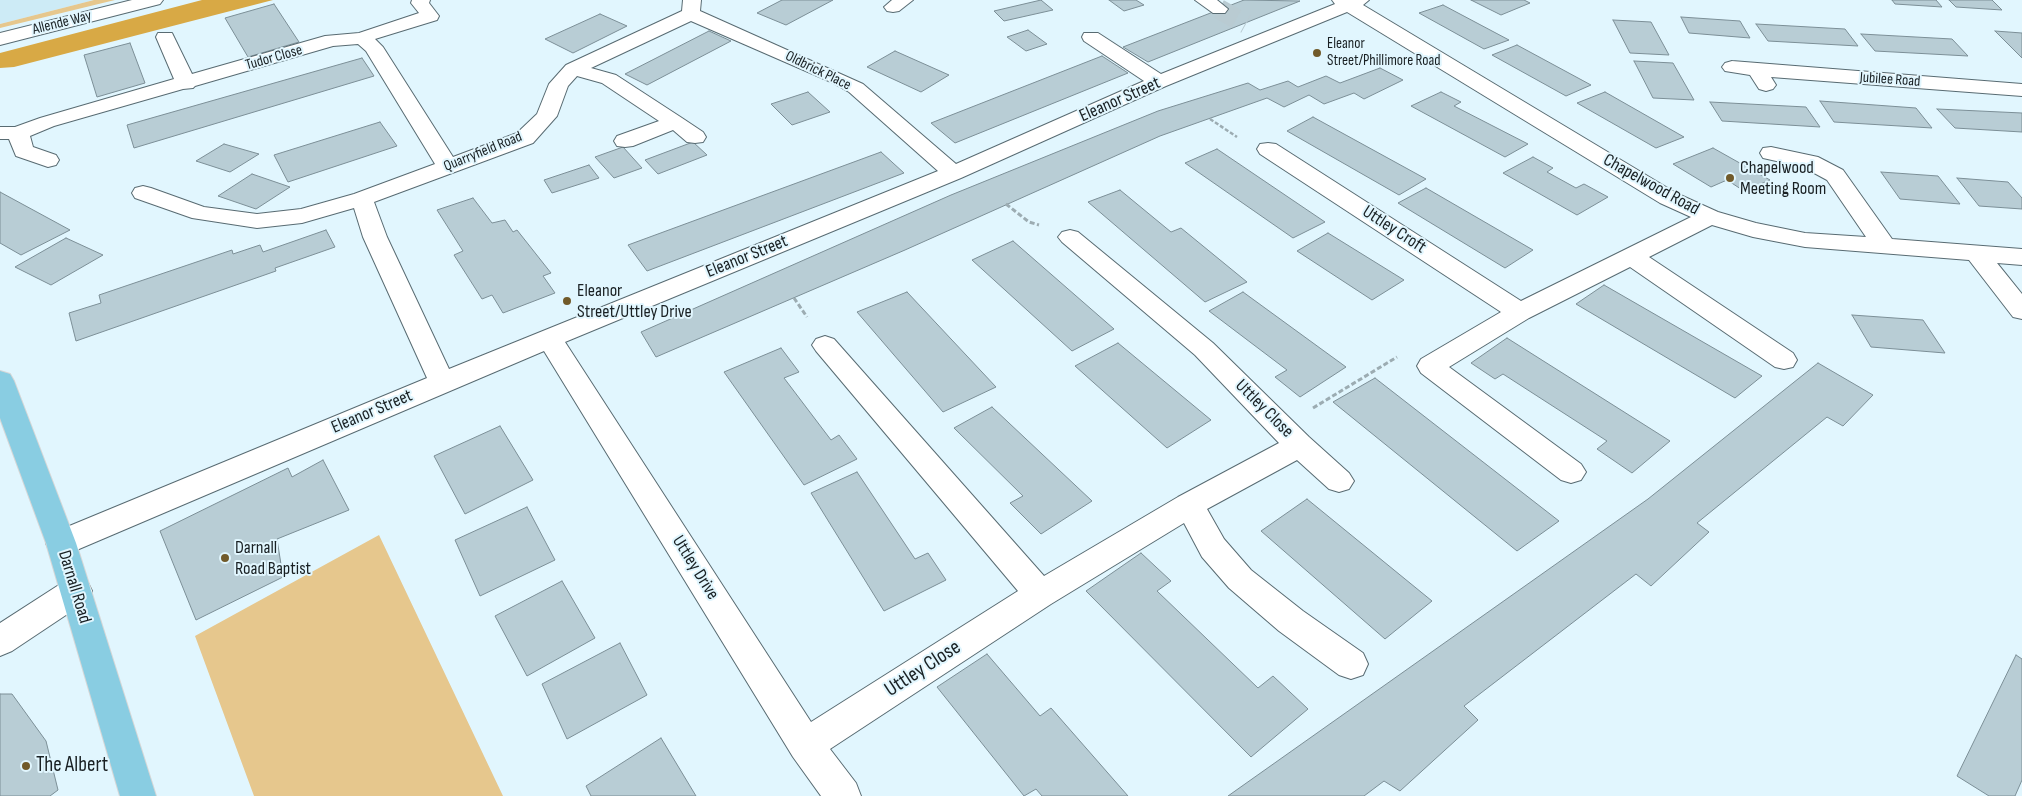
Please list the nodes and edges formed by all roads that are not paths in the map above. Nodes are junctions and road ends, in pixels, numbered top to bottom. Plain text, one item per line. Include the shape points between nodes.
1 (154, 0) edge
2 (421, 0) edge
3 (1350, 1) edge
4 (691, 7) edge
5 (1246, 24) tunnel mouth
6 (165, 37) dead end
7 (1091, 37) dead end
8 (1268, 37) junction
9 (362, 38) junction
10 (0, 39) edge
11 (1732, 67) dead end
12 (573, 69) junction
13 (1159, 82) junction
14 (186, 84) junction
15 (2022, 90) edge
16 (675, 122) junction
17 (9, 133) edge
18 (695, 137) dead end
19 (625, 141) dead end
20 (1268, 148) dead end
21 (1771, 153) dead end
22 (48, 160) dead end
23 (448, 167) junction
24 (953, 173) junction
25 (143, 193) dead end
26 (362, 199) junction
27 (1710, 217) junction
28 (1070, 237) dead end
29 (1886, 247) junction
30 (1977, 254) junction
31 (1631, 256) junction
32 (2022, 257) edge
33 (1520, 312) junction
34 (2022, 312) edge
35 (549, 338) junction
36 (825, 345) dead end
37 (1784, 360) dead end
38 (442, 382) junction
39 (1, 383) edge
40 (1290, 436) junction
41 (1571, 472) dead end
42 (1339, 481) dead end
43 (1189, 505) junction
44 (61, 542) junction
45 (76, 592) junction
46 (1040, 594) junction
47 (0, 641) edge
48 (1351, 664) dead end
49 (806, 745) junction
50 (138, 796) edge
51 (843, 796) edge

1 - 10 street, Allende Way
2 - 9 street, Tudor Close via 430,16
3 - 8 street, Eleanor Street
3 - 27 street, Chapelwood Road via 1668,198
4 - 12 street, Quarryfield Road
4 - 24 street, Oldbrick Place via 856,88
5 - 8 street
6 - 14 street
7 - 13 street
8 - 13 street, Eleanor Street
9 - 14 street, Tudor Close via 332,40
9 - 23 street via 374,47
11 - 15 street, Jubilee Road via 1761,77
12 - 16 street via 609,80
12 - 23 street, Quarryfield Road via 559,84 546,116 525,138
13 - 24 street, Eleanor Street
14 - 17 street, Tudor Close
16 - 18 street
16 - 19 street
17 - 22 street, Tudor Close via 24,151
20 - 33 street, Uttley Croft
21 - 29 street via 1810,162 1835,175
23 - 26 street, Quarryfield Road
24 - 35 street, Eleanor Street
25 - 26 street, Quarryfield Road via 200,213 257,221 302,216
26 - 38 street via 375,237
27 - 29 street, Chapelwood Road via 1796,238
27 - 31 street
28 - 40 street, Uttley Close via 1204,349
29 - 30 street, Chapelwood Road
30 - 32 street, Chapelwood Road
30 - 34 street
31 - 33 street
31 - 37 street
33 - 41 street via 1430,366
35 - 38 street, Eleanor Street
35 - 49 street, Uttley Drive
36 - 46 street
38 - 44 street, Eleanor Street
39 - 44 main road, Darnall Road
40 - 42 street
40 - 43 street, Uttley Close
43 - 46 street, Uttley Close
43 - 48 street via 1213,548 1240,579
44 - 45 main road, Darnall Road
45 - 47 street
45 - 50 main road, Darnall Road
46 - 49 street, Uttley Close
49 - 51 street, Uttley Drive

